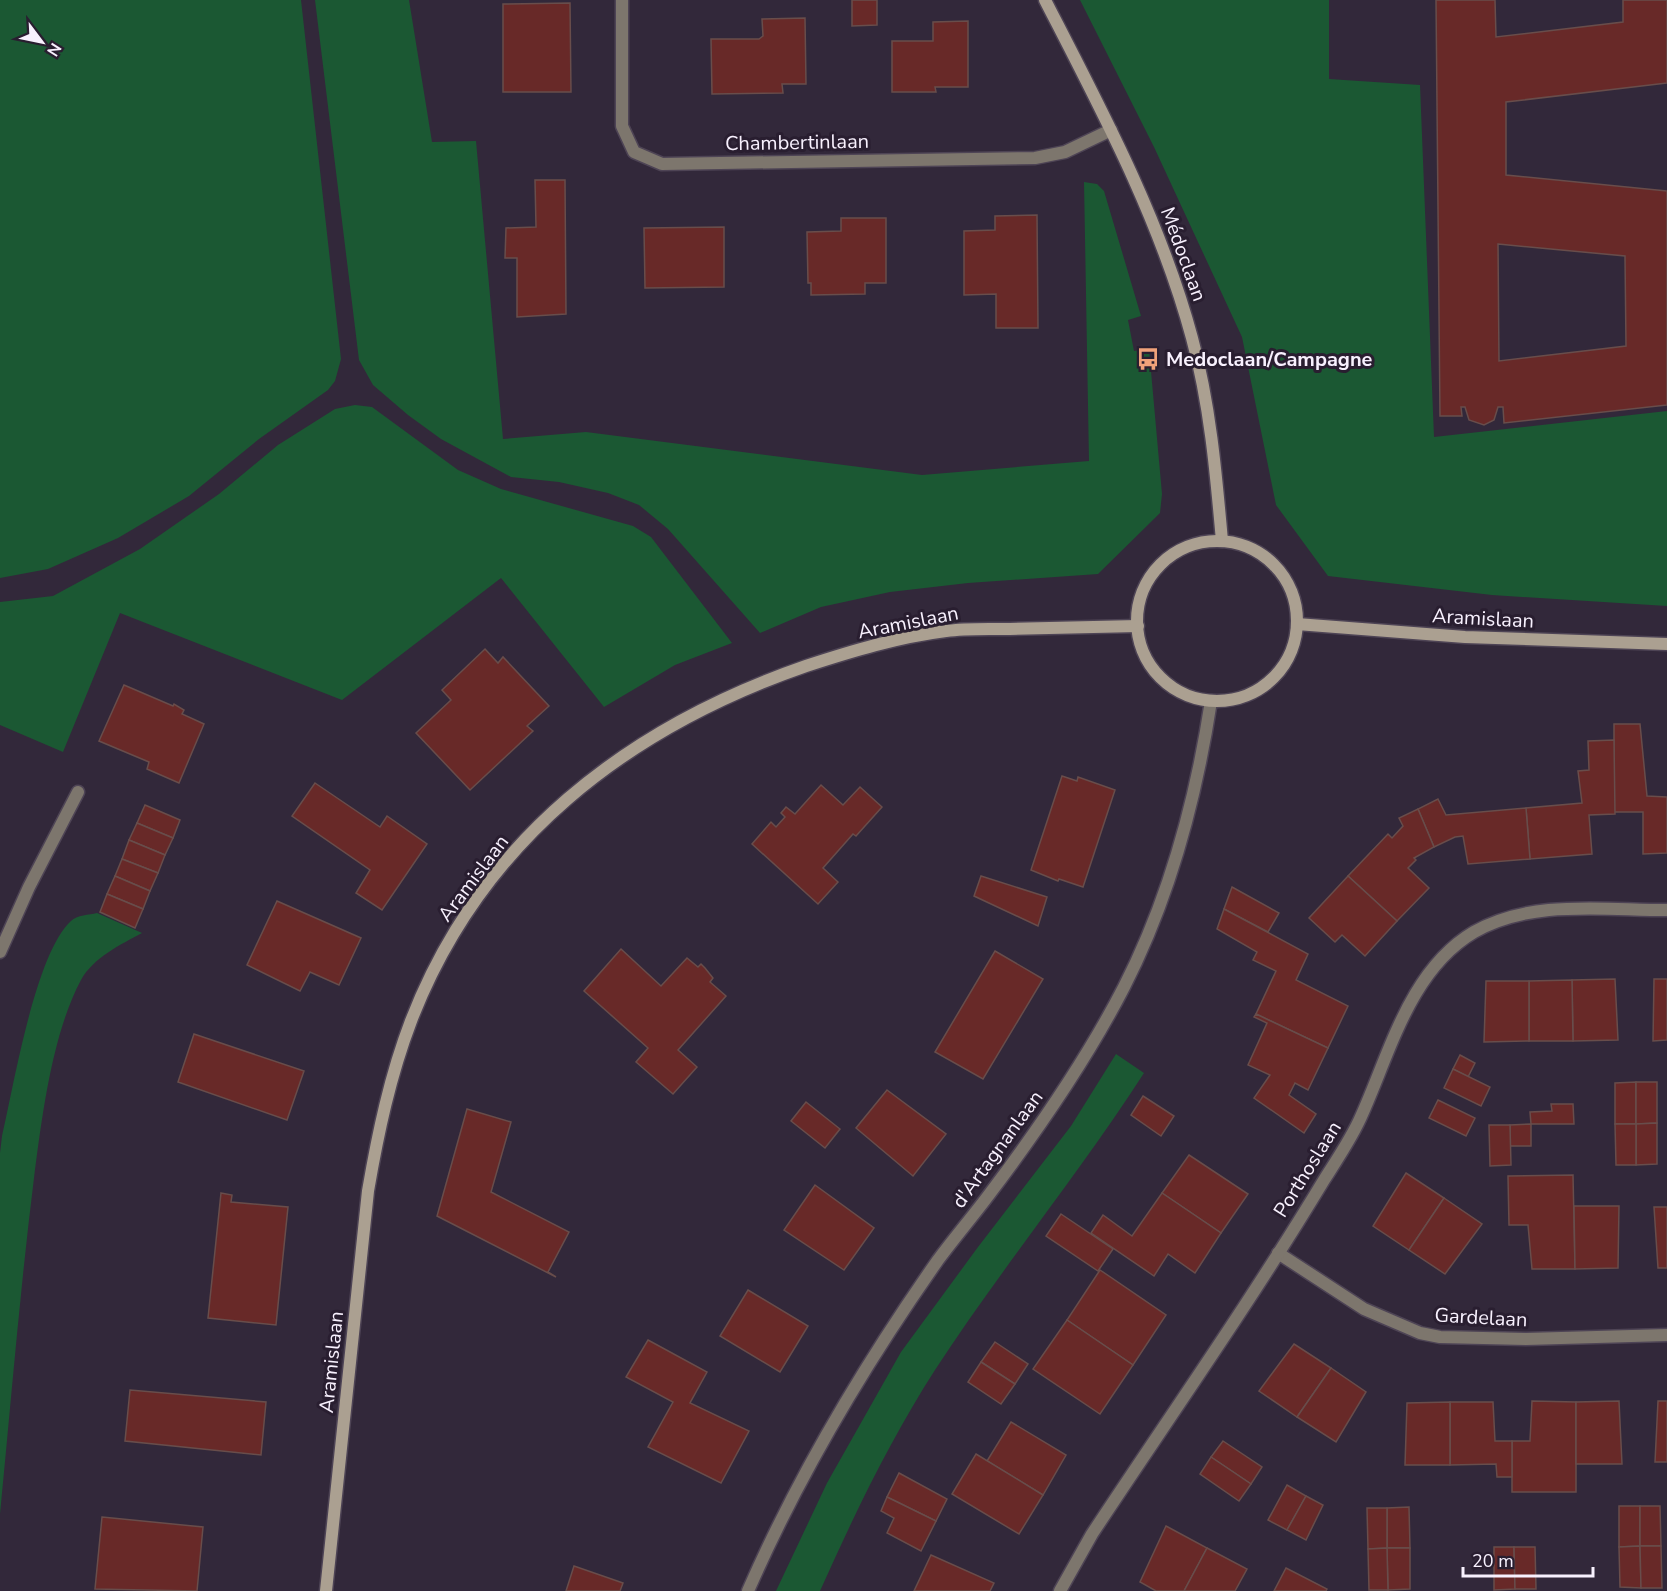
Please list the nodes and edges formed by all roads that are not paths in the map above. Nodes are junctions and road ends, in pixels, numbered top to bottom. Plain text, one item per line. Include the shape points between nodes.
1 (622, 0) edge
2 (1045, 0) edge
3 (1111, 130) junction
4 (1222, 541) junction
5 (1297, 624) junction
6 (1138, 626) junction
7 (1667, 644) edge
8 (1212, 701) junction
9 (78, 792) dead end
10 (1667, 910) edge
11 (0, 952) edge
12 (1278, 1253) junction
13 (1667, 1335) edge
14 (326, 1591) edge
15 (748, 1591) edge
16 (1060, 1591) edge

1 - 3 street, Chambertinlaan via 622,126 634,152 662,164 1035,158 1065,152
2 - 3 street, Médoclaan
3 - 4 street, Médoclaan via 1156,231 1192,338 1215,459
4 - 5 street via 1252,548 1276,567 1293,593
4 - 6 street via 1178,550 1161,565 1147,583 1139,604
5 - 7 street, Aramislaan via 1465,637
5 - 8 street via 1294,645 1285,664 1270,681 1233,700
6 - 8 street via 1141,645 1161,678 1192,697
6 - 14 street, Aramislaan via 948,630 891,641 771,678 684,717 634,747 581,786 517,849 477,899 429,981 399,1057 379,1127 368,1191
8 - 15 street, d'Artagnanlaan via 1175,860 1124,986 1040,1125 940,1258 850,1394
9 - 11 street
10 - 12 street, Porthoslaan via 1537,910 1504,917 1446,953 1402,1020 1358,1123
12 - 13 street, Gardelaan via 1364,1309 1420,1333 1526,1339
12 - 16 street, Porthoslaan via 1092,1533

